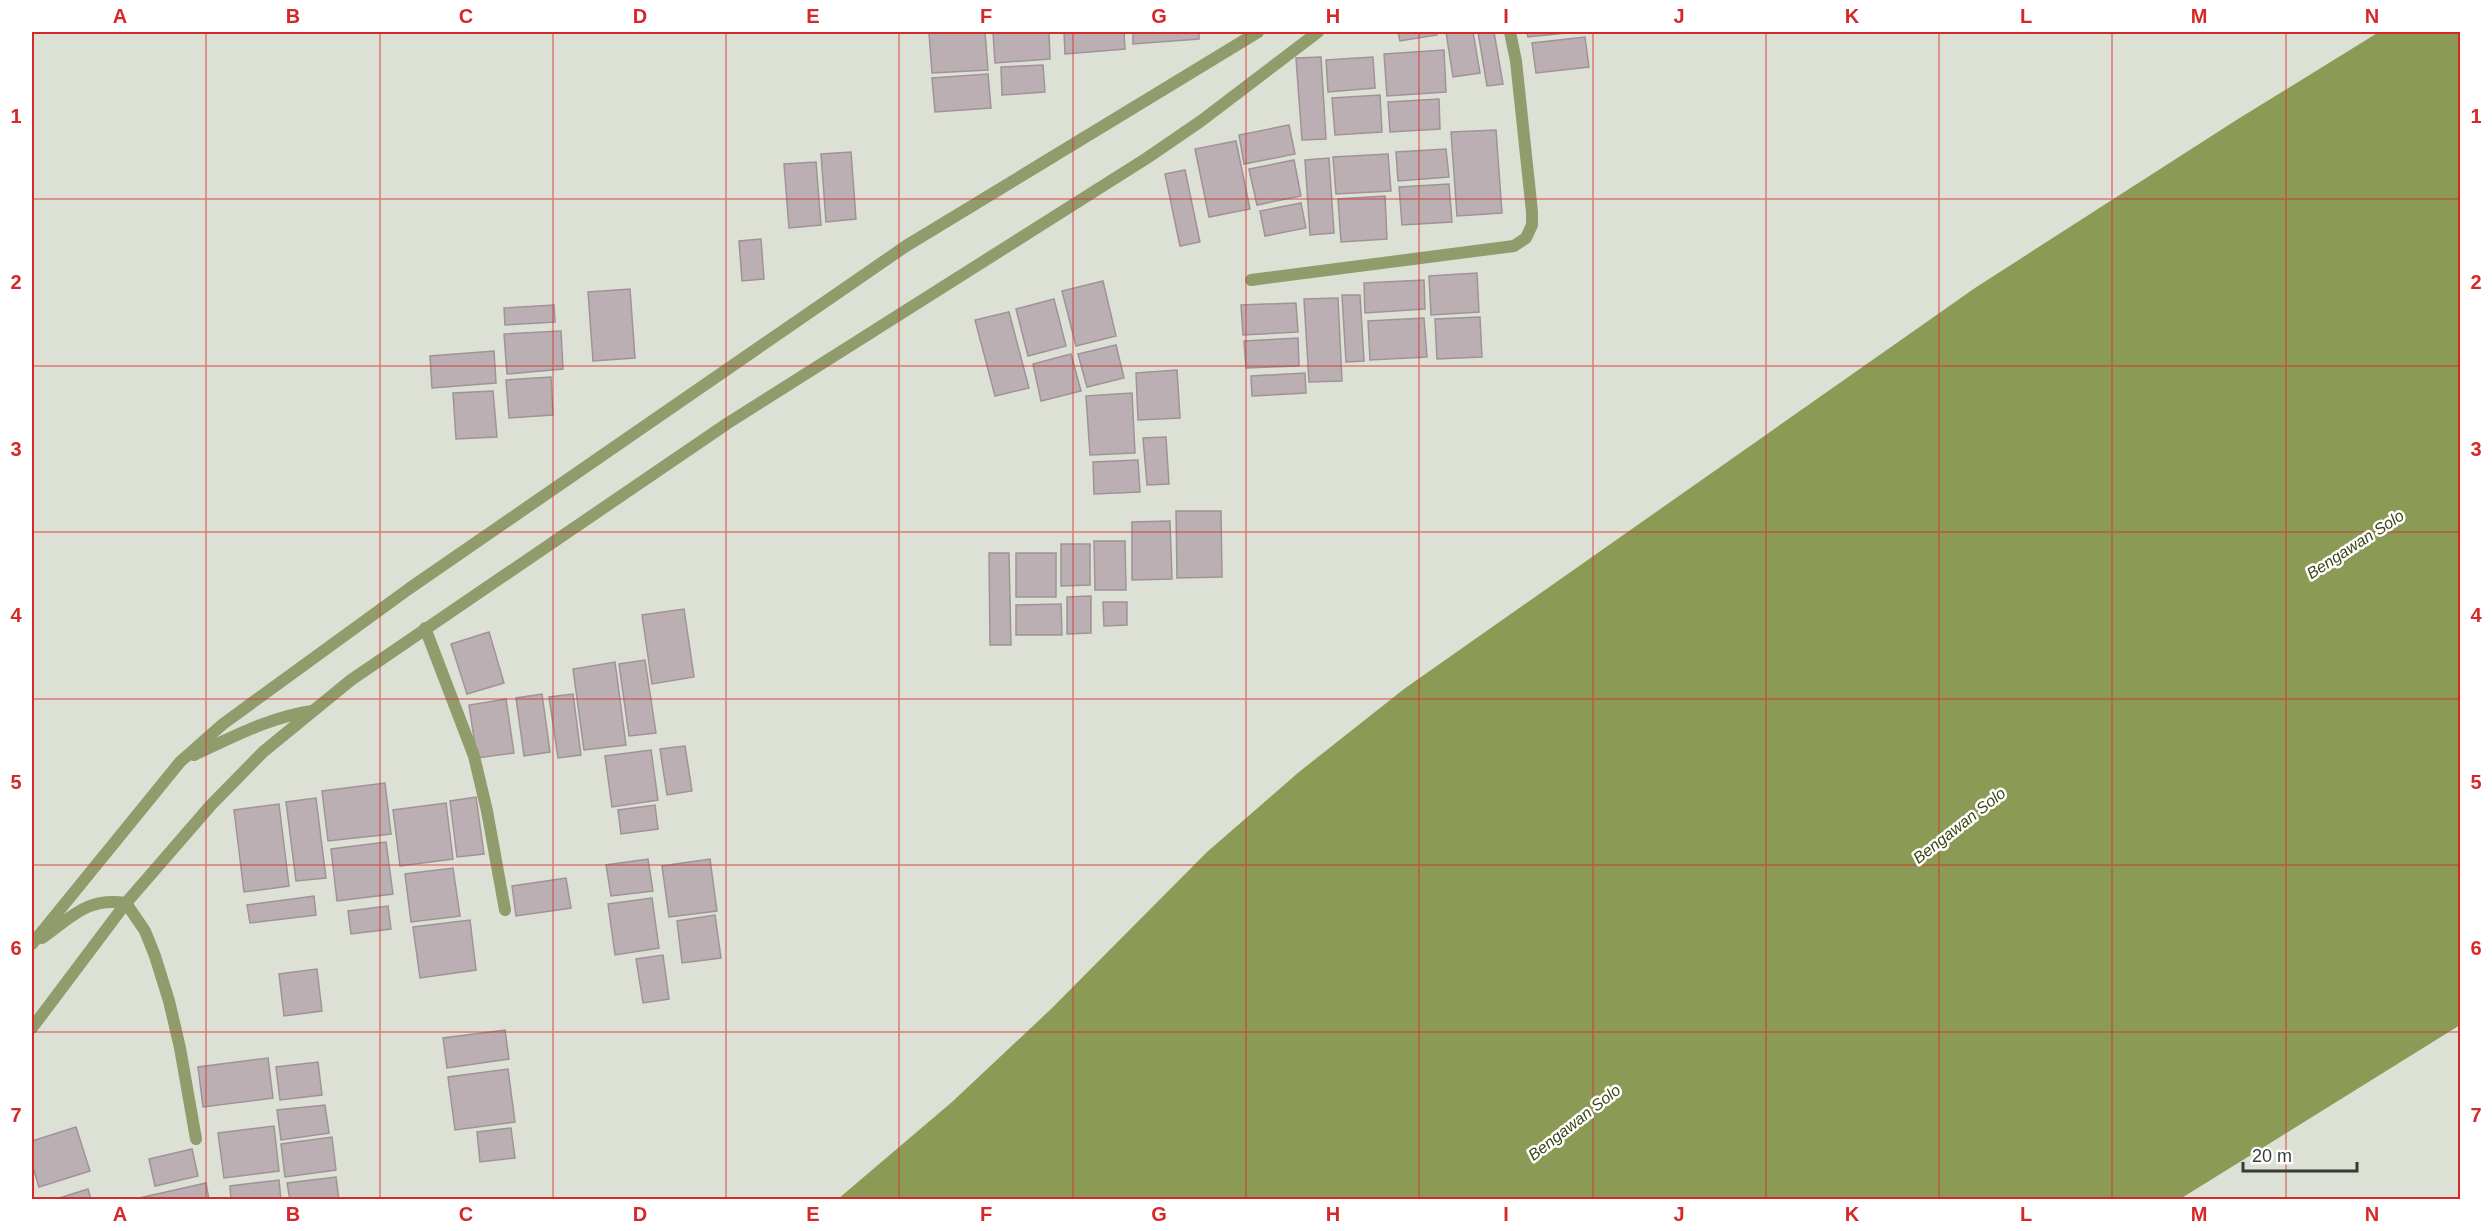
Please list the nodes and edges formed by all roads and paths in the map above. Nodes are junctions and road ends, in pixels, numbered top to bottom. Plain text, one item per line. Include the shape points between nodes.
1 (1258, 32) edge
2 (1318, 32) edge
3 (1510, 32) edge
4 (1251, 280) dead end
5 (425, 628) junction
6 (312, 711) junction
7 (180, 762) junction
8 (126, 903) junction
9 (505, 910) dead end
10 (32, 945) edge
11 (32, 1028) edge
12 (196, 1139) dead end

1 - 7 street via 906,246 410,588 223,724
2 - 5 street via 1147,158 728,423
3 - 4 street via 1530,180 1532,225 1526,238 1514,246
5 - 6 street
5 - 9 street via 474,756
6 - 7 street via 262,723
6 - 8 street via 263,752 211,805
7 - 10 street
8 - 10 street via 95,903
8 - 11 street
8 - 12 street via 145,931 169,1001

